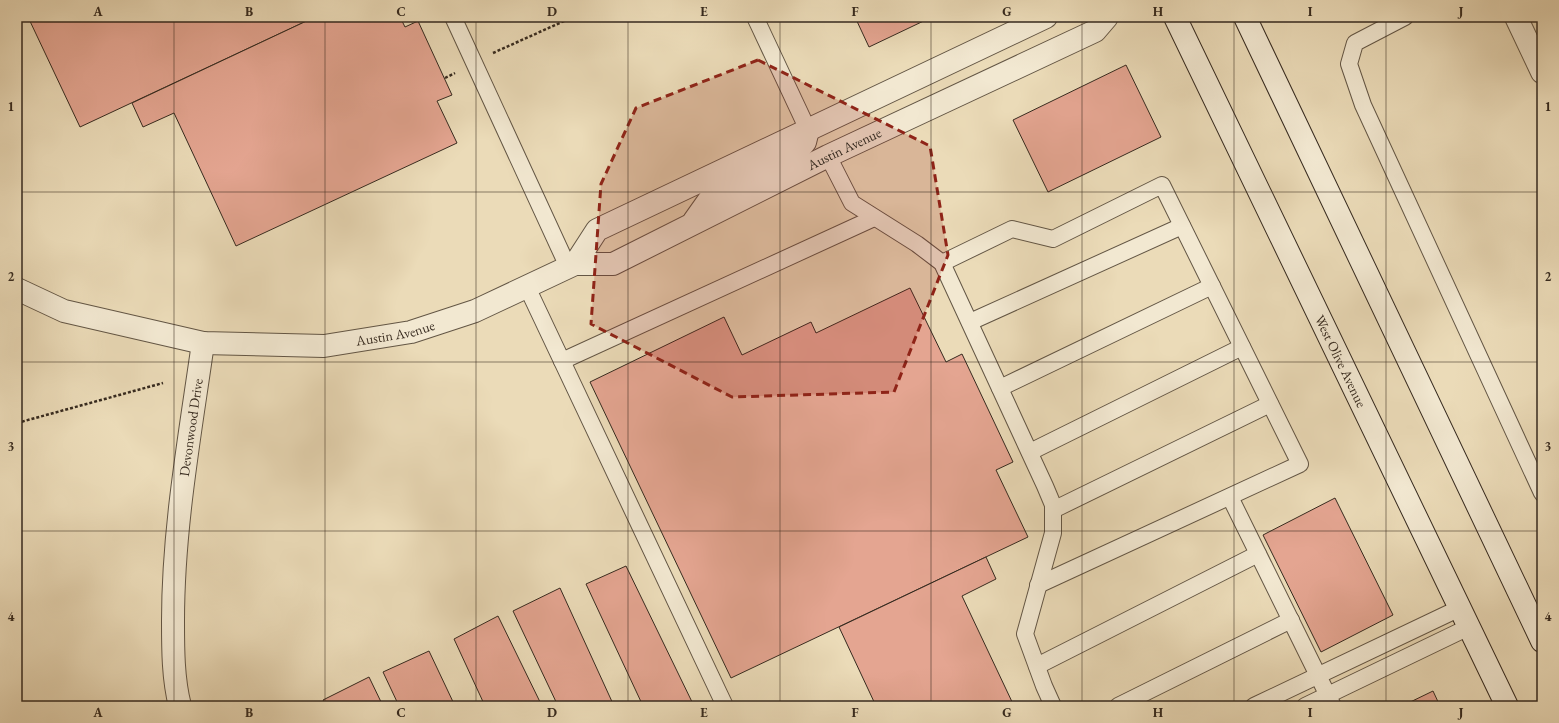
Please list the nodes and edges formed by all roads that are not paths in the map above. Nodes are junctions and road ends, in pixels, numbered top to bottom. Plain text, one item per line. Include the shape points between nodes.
1 (453, 17) edge
2 (755, 17) edge
3 (1046, 17) edge
4 (1107, 17) edge
5 (1175, 17) edge
6 (1244, 17) edge
7 (1405, 17) edge
8 (1516, 17) edge
9 (956, 60) junction
10 (1542, 72) edge
11 (808, 130) junction
12 (828, 156) junction
13 (874, 218) junction
14 (692, 224) junction
15 (1182, 226) junction
16 (942, 263) junction
17 (572, 266) junction
18 (1212, 286) junction
19 (527, 287) junction
20 (17, 289) edge
21 (970, 322) junction
22 (202, 343) junction
23 (1242, 347) junction
24 (562, 361) junction
25 (1000, 388) junction
26 (1270, 404) junction
27 (1030, 452) junction
28 (1542, 493) edge
29 (1230, 497) junction
30 (1053, 510) junction
31 (1258, 554) junction
32 (1038, 585) junction
33 (1464, 617) junction
34 (1290, 620) junction
35 (1542, 641) edge
36 (1037, 666) junction
37 (1318, 676) junction
38 (1330, 700) edge
39 (180, 706) edge
40 (725, 706) edge
41 (1053, 706) edge
42 (1118, 706) edge
43 (1254, 706) edge
44 (1305, 706) edge
45 (1507, 706) edge

1 - 17 lane
2 - 11 lane
3 - 9 street
4 - 12 street, Austin Avenue via 1095,31
5 - 33 street, West Olive Avenue
6 - 35 street
7 - 28 lane via 1355,43 1349,64 1364,105
8 - 10 street
9 - 11 street
9 - 12 street via 936,89 854,128
11 - 14 street via 805,142 793,156 711,197
11 - 17 street via 597,230
12 - 13 lane via 852,203
12 - 14 street, Austin Avenue
13 - 16 lane via 917,244
13 - 24 lane
14 - 17 street, Austin Avenue via 612,264
15 - 16 lane via 1162,185 1053,239 1012,229
15 - 18 lane
15 - 21 lane
16 - 21 lane
17 - 19 street, Austin Avenue
18 - 23 lane
18 - 25 lane
19 - 22 street, Austin Avenue via 475,311 411,332 324,346
19 - 24 lane
20 - 22 street via 64,311
21 - 25 lane
22 - 39 street, Devonwood Drive via 173,588 173,656
23 - 26 lane
23 - 27 lane
24 - 40 lane
25 - 27 lane
26 - 29 lane via 1300,464
26 - 30 lane
27 - 30 lane
29 - 31 lane
29 - 32 lane
30 - 32 lane via 1053,533
31 - 34 lane
31 - 36 lane
32 - 36 lane via 1025,634
33 - 37 lane
33 - 38 lane
33 - 45 street, West Olive Avenue
34 - 37 lane
34 - 42 lane
36 - 41 lane
37 - 38 lane
37 - 43 lane
38 - 44 lane

